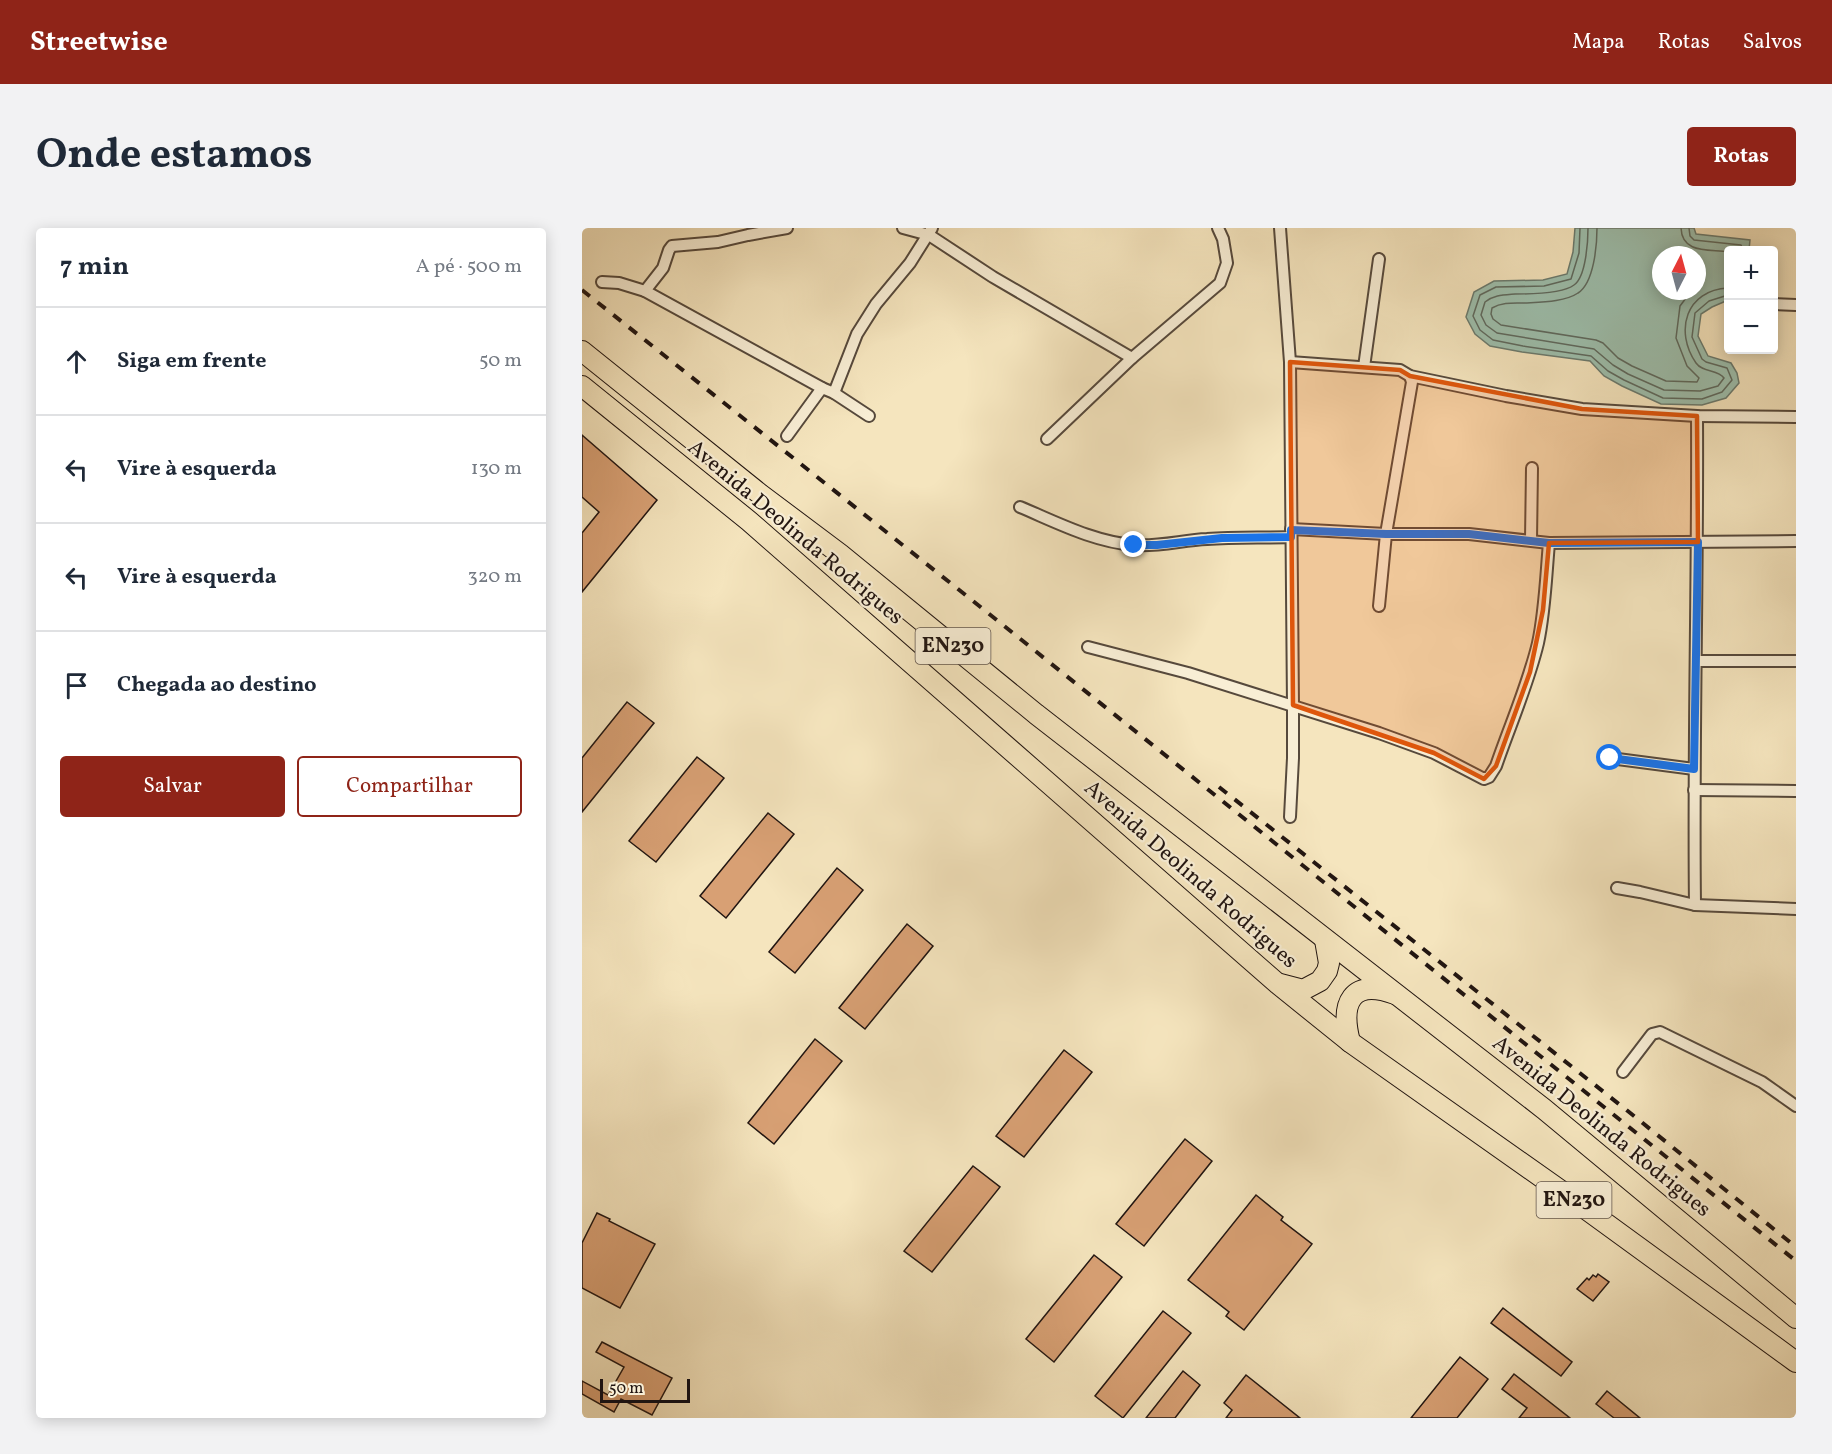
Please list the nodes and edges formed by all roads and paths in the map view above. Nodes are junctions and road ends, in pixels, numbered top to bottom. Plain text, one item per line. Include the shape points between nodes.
1 (788, 228) edge
2 (903, 228) edge
3 (1218, 228) edge
4 (1280, 228) edge
5 (930, 231) edge
6 (1379, 260) dead end
7 (602, 282) dead end
8 (645, 291) junction
9 (1778, 304) edge
10 (1796, 305) edge
11 (582, 351) edge
12 (1132, 358) junction
13 (1290, 362) junction
14 (1364, 367) junction
15 (1410, 376) junction
16 (582, 386) edge
17 (822, 388) junction
18 (834, 393) junction
19 (869, 416) dead end
20 (1697, 416) junction
21 (1796, 417) edge
22 (787, 436) dead end
23 (1047, 438) dead end
24 (1532, 468) dead end
25 (1020, 507) dead end
26 (1291, 533) junction
27 (1386, 534) junction
28 (1530, 540) junction
29 (1796, 541) edge
30 (1698, 542) junction
31 (1549, 543) junction
32 (1379, 606) dead end
33 (1088, 647) dead end
34 (1696, 661) junction
35 (1796, 661) edge
36 (1293, 705) junction
37 (1610, 758) dead end
38 (1694, 769) junction
39 (1694, 790) junction
40 (1796, 790) edge
41 (1290, 817) dead end
42 (1617, 888) dead end
43 (1695, 905) junction
44 (1796, 909) edge
45 (1325, 940) junction
46 (1278, 984) junction
47 (1400, 996) junction
48 (1350, 1042) junction
49 (1623, 1072) dead end
50 (1796, 1106) edge
51 (1796, 1318) edge
52 (1796, 1362) edge

1 - 8 street via 718,243 672,246 663,268
2 - 5 street
3 - 12 street via 1227,262 1220,284
4 - 13 street
5 - 12 street via 993,276
5 - 18 street via 857,334
6 - 14 street
7 - 8 street
8 - 17 street
9 - 10 street
11 - 45 highway, Avenida Deolinda Rodrigues / EN230
12 - 23 street
13 - 14 street
13 - 26 street
14 - 15 street via 1400,370
15 - 20 street via 1582,409
15 - 27 street
16 - 46 highway, Avenida Deolinda Rodrigues / EN230 via 749,521
17 - 18 street
17 - 22 street
18 - 19 street
20 - 21 street
20 - 30 street
24 - 28 street
25 - 26 street via 1079,532 1134,545
26 - 27 street
26 - 36 street
27 - 28 street via 1469,534
27 - 32 street
28 - 31 street
29 - 30 street
30 - 31 street
30 - 34 street
31 - 36 street via 1538,642 1489,777 1434,753
33 - 36 street
34 - 35 street
34 - 38 street
36 - 41 street
37 - 38 street
38 - 39 street
39 - 40 street
39 - 43 street
42 - 43 street
43 - 44 street
45 - 46 highway via 1329,963 1320,981 1303,990
45 - 47 highway, Avenida Deolinda Rodrigues / EN230
46 - 48 highway, Avenida Deolinda Rodrigues / EN230
47 - 48 highway via 1370,989 1352,998 1345,1017
47 - 51 highway, Avenida Deolinda Rodrigues / EN230 via 1544,1109
48 - 52 highway, Avenida Deolinda Rodrigues / EN230
49 - 50 street via 1652,1034 1660,1032 1762,1082

